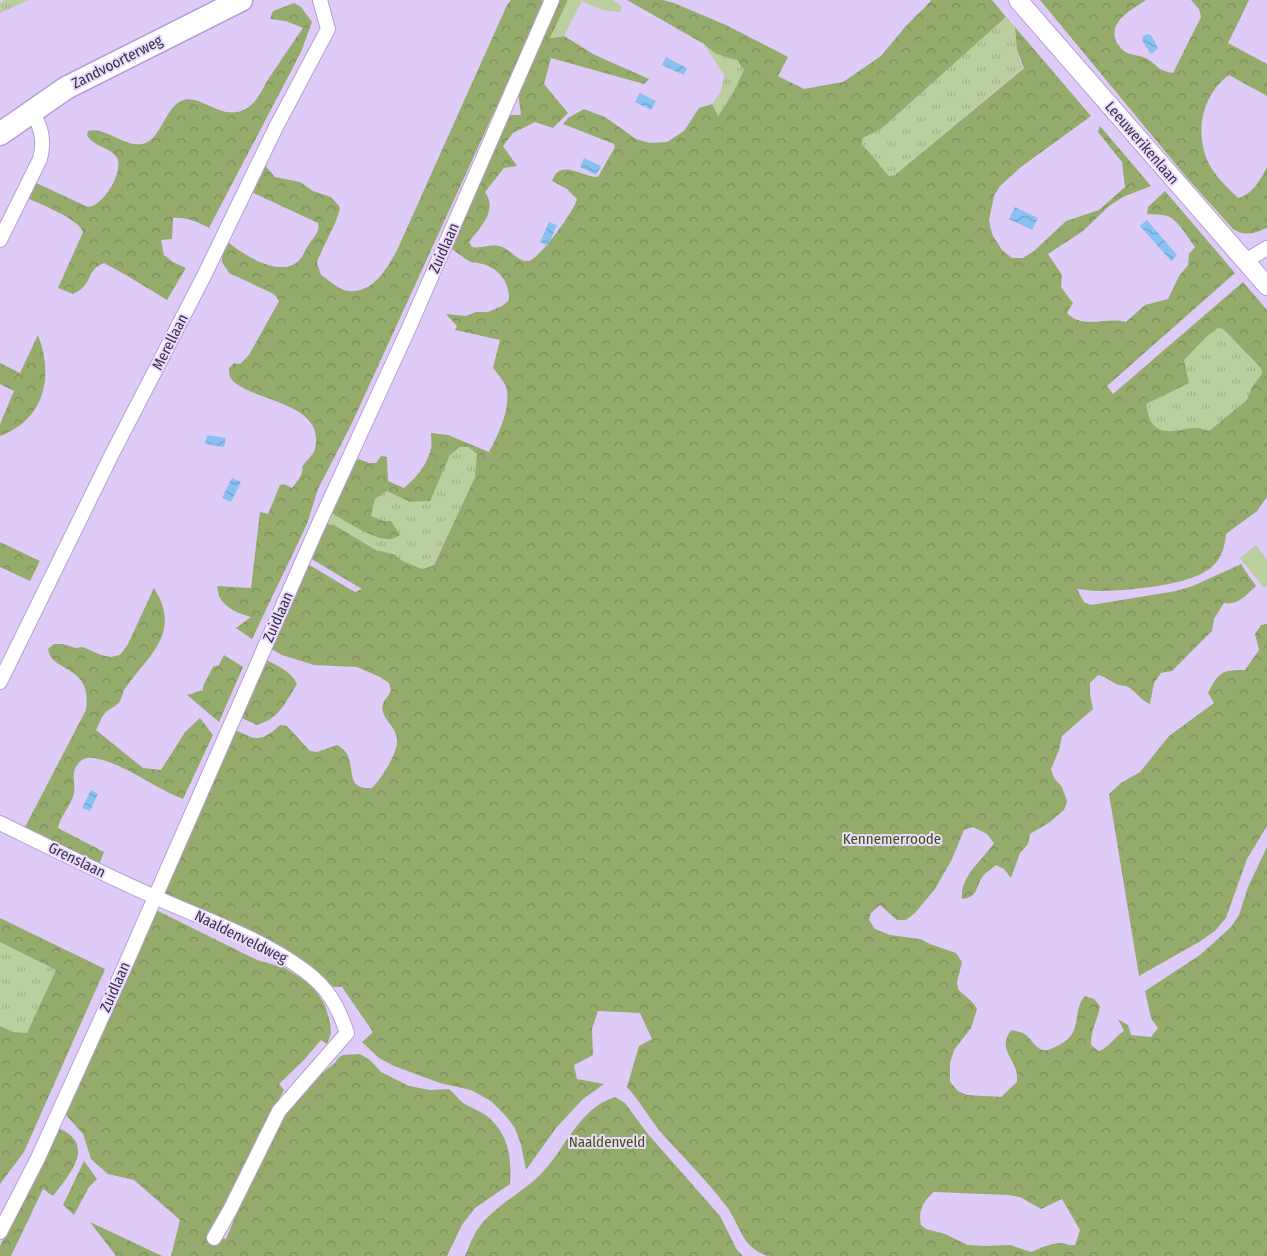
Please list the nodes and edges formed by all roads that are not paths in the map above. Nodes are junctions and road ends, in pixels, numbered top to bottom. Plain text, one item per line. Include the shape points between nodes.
1 (241, 0) edge
2 (320, 0) edge
3 (552, 0) edge
4 (1018, 0) edge
5 (32, 110) junction
6 (0, 134) edge
7 (0, 240) edge
8 (1267, 248) edge
9 (1245, 261) junction
10 (1267, 286) edge
11 (0, 682) edge
12 (0, 823) edge
13 (154, 897) junction
14 (0, 1232) edge
15 (214, 1238) dead end

1 - 5 main road, Zandvoorterweg via 84,78
2 - 11 street, Merellaan via 328,29
3 - 13 street, Zuidlaan
4 - 9 street, Leeuwerikenlaan
5 - 6 main road, Zandvoorterweg
5 - 7 street via 43,142 40,159
8 - 9 street
9 - 10 street, Leeuwerikenlaan
12 - 13 street, Grenslaan
13 - 14 street, Zuidlaan via 38,1158
13 - 15 street, Naaldenveldweg via 263,944 306,972 329,994 347,1033 279,1111

